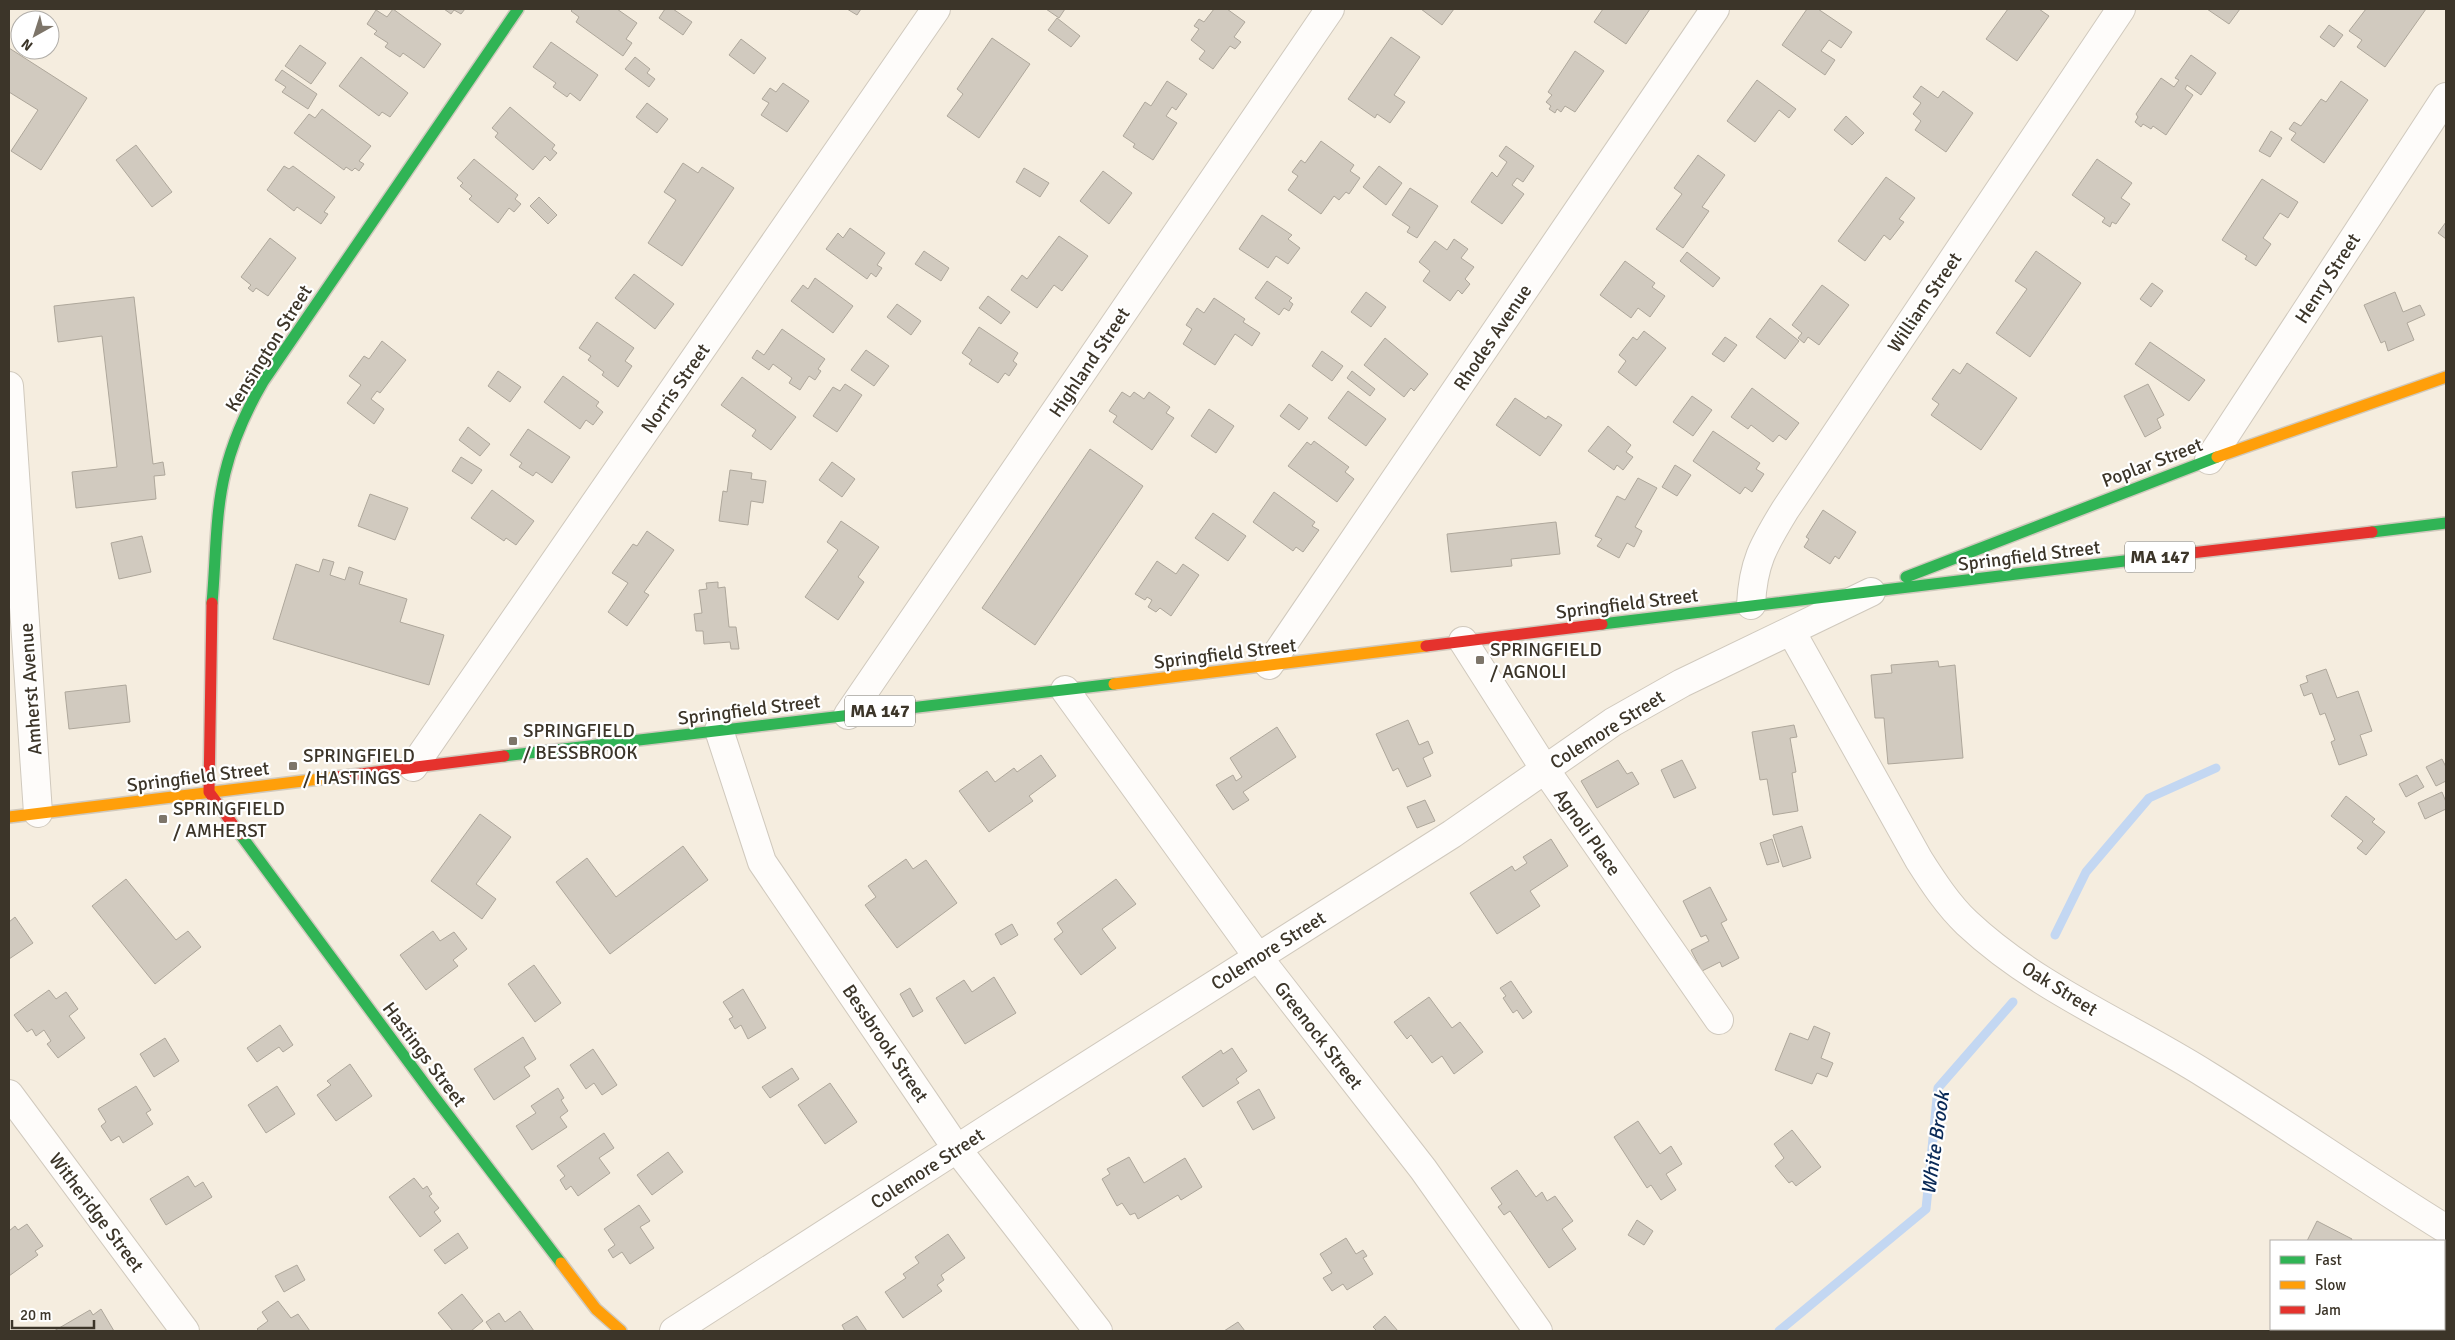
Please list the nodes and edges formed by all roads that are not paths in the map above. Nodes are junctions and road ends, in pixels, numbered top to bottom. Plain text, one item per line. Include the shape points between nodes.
1 (518, 9) edge
2 (936, 9) edge
3 (1330, 9) edge
4 (1716, 9) edge
5 (2121, 9) edge
6 (2446, 97) edge
7 (2446, 377) edge
8 (9, 386) edge
9 (2209, 460) junction
10 (2446, 523) edge
11 (1874, 590) junction
12 (1751, 605) junction
13 (1791, 631) junction
14 (1463, 641) junction
15 (1269, 665) junction
16 (1064, 690) junction
17 (848, 715) junction
18 (719, 730) junction
19 (413, 767) junction
20 (1544, 768) junction
21 (209, 792) junction
22 (38, 813) junction
23 (9, 817) edge
24 (1258, 956) junction
25 (1719, 1020) dead end
26 (9, 1094) edge
27 (957, 1148) junction
28 (2446, 1229) edge
29 (185, 1331) edge
30 (621, 1331) edge
31 (674, 1331) edge
32 (1098, 1331) edge
33 (1538, 1331) edge

1 - 21 main road, Kensington Street via 267,375 236,435 223,480 213,564 208,700
2 - 19 street, Norris Street
3 - 17 street, Highland Street
4 - 15 street, Rhodes Avenue
5 - 12 street, William Street via 1778,522 1756,562
6 - 9 street, Henry Street
7 - 9 main road, Poplar Street
8 - 22 street, Amherst Avenue
9 - 11 main road, Poplar Street
10 - 11 main road, Springfield Street / MA 147
11 - 12 main road, Springfield Street / MA 147
11 - 13 street, Colemore Street
12 - 14 main road, Springfield Street / MA 147
13 - 20 street, Colemore Street via 1648,700
13 - 28 street, Oak Street via 1919,860 1966,922 1998,949 2046,981 2208,1075
14 - 15 main road, Springfield Street / MA 147
14 - 20 street, Agnoli Place
15 - 16 main road, Springfield Street / MA 147
16 - 17 main road, Springfield Street / MA 147
16 - 24 street, Greenock Street
17 - 18 main road, Springfield Street / MA 147
18 - 19 main road, Springfield Street / MA 147
18 - 27 street, Bessbrook Street via 762,862
19 - 21 main road, Springfield Street / MA 147
20 - 24 street, Colemore Street via 1452,834
20 - 25 street, Agnoli Place
21 - 22 main road, Springfield Street / MA 147
21 - 30 main road, Hastings Street via 590,1301
22 - 23 main road, Springfield Street / MA 147
24 - 27 street, Colemore Street
24 - 33 street, Greenock Street via 1423,1169
26 - 29 street, Witheridge Street
27 - 31 street, Colemore Street
27 - 32 street, Bessbrook Street

